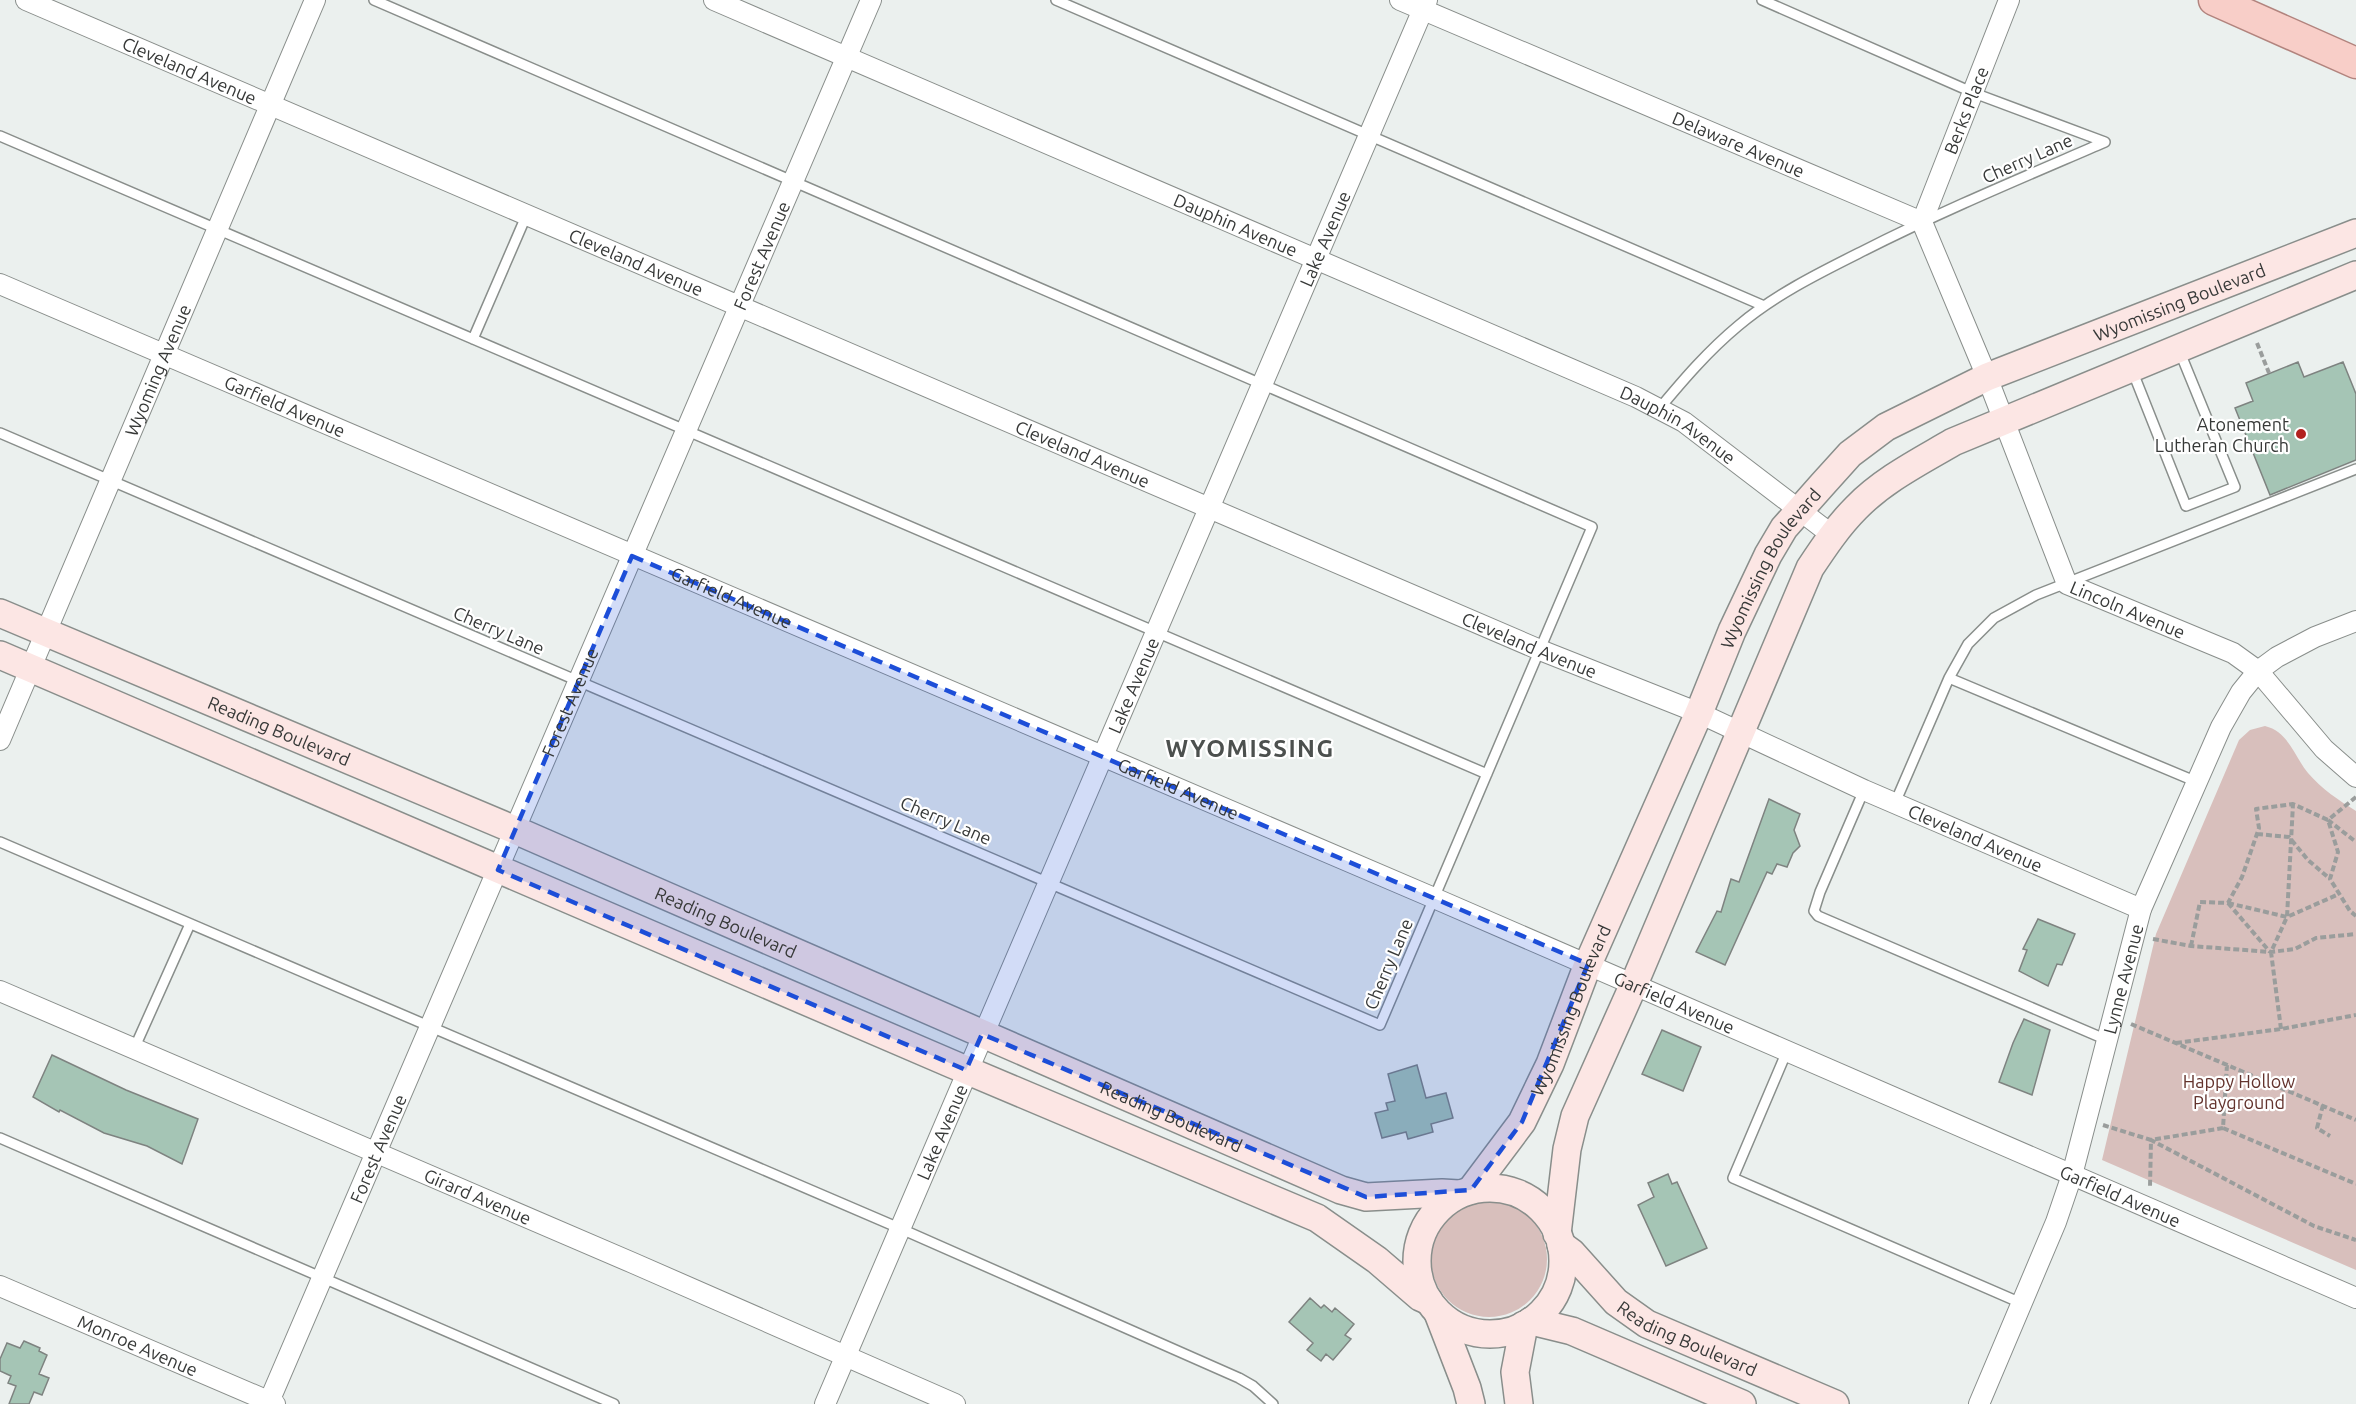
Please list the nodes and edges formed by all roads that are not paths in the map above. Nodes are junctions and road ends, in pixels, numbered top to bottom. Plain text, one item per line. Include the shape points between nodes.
1 (26, 0) edge
2 (315, 0) edge
3 (375, 0) edge
4 (714, 0) edge
5 (871, 0) edge
6 (1056, 0) edge
7 (1400, 0) edge
8 (1762, 0) edge
9 (2009, 0) edge
10 (2214, 0) edge
11 (1425, 5) edge
12 (846, 57) junction
13 (2356, 63) edge
14 (1974, 93) junction
15 (270, 105) junction
16 (1369, 135) junction
17 (0, 136) edge
18 (792, 181) junction
19 (527, 214) junction
20 (1922, 222) junction
21 (216, 229) junction
22 (2356, 233) edge
23 (1316, 259) junction
24 (2356, 275) edge
25 (0, 284) edge
26 (1764, 306) junction
27 (740, 307) junction
28 (473, 339) junction
29 (2179, 349) junction
30 (163, 354) junction
31 (2131, 368) junction
32 (1987, 377) junction
33 (1262, 384) junction
34 (1659, 409) junction
35 (2003, 420) junction
36 (686, 430) junction
37 (0, 434) edge
38 (2356, 470) edge
39 (109, 480) junction
40 (1209, 508) junction
41 (1800, 510) junction
42 (1832, 535) junction
43 (632, 556) junction
44 (2067, 584) junction
45 (0, 613) edge
46 (2356, 621) edge
47 (46, 632) junction
48 (1155, 632) junction
49 (1540, 650) junction
50 (0, 655) edge
51 (31, 669) junction
52 (2258, 671) junction
53 (1948, 678) junction
54 (578, 682) junction
55 (1699, 713) junction
56 (1739, 732) junction
57 (0, 740) edge
58 (1103, 756) junction
59 (1487, 774) junction
60 (2356, 777) edge
61 (2197, 782) junction
62 (1864, 789) junction
63 (1895, 803) junction
64 (515, 830) junction
65 (0, 842) edge
66 (498, 870) junction
67 (1048, 883) junction
68 (1434, 898) junction
69 (2141, 909) junction
70 (190, 924) junction
71 (1588, 964) junction
72 (1634, 984) junction
73 (0, 991) edge
74 (430, 1027) junction
75 (982, 1034) junction
76 (2107, 1040) junction
77 (134, 1049) junction
78 (1787, 1051) junction
79 (966, 1070) junction
80 (0, 1138) edge
81 (376, 1153) junction
82 (2072, 1175) junction
83 (1465, 1192) junction
84 (899, 1228) junction
85 (1559, 1239) junction
86 (322, 1277) junction
87 (0, 1286) edge
88 (2356, 1298) edge
89 (2021, 1303) junction
90 (1433, 1307) junction
91 (1528, 1323) junction
92 (846, 1356) junction
93 (271, 1403) edge
94 (614, 1404) edge
95 (825, 1404) edge
96 (955, 1404) edge
97 (1273, 1404) edge
98 (1471, 1404) edge
99 (1519, 1404) edge
100 (1742, 1404) edge
101 (1835, 1404) edge
102 (1979, 1404) edge

1 - 15 street, Cleveland Avenue
2 - 15 street, Wyoming Avenue
3 - 18 lane
4 - 12 street, Dauphin Avenue
5 - 12 street, Forest Avenue
6 - 16 lane
7 - 11 street, Delaware Avenue
8 - 14 lane, Cherry Lane
9 - 14 street, Berks Place
10 - 13 main road
11 - 16 street, Lake Avenue
11 - 20 street, Delaware Avenue
12 - 18 street, Forest Avenue
12 - 23 street, Dauphin Avenue
14 - 20 street, Berks Place
14 - 20 lane, Cherry Lane via 2105,142
15 - 19 street, Cleveland Avenue
15 - 21 street, Wyoming Avenue
16 - 23 street, Lake Avenue
16 - 26 lane
17 - 21 lane
18 - 27 street, Forest Avenue
18 - 33 lane
19 - 27 street, Cleveland Avenue
19 - 28 lane
20 - 26 lane, Cherry Lane via 1797,284
20 - 32 street
21 - 28 lane
21 - 30 street, Wyoming Avenue
22 - 32 street, Wyomissing Boulevard
23 - 33 street, Lake Avenue
23 - 34 street, Dauphin Avenue
24 - 29 street, Wyomissing Boulevard
25 - 30 street, Garfield Avenue
26 - 34 lane, Cherry Lane via 1711,349
27 - 36 street, Forest Avenue
27 - 40 street, Cleveland Avenue
28 - 36 lane
29 - 31 street, Wyomissing Boulevard
29 - 31 lane via 2235,487 2225,491 2186,506
30 - 39 street, Wyoming Avenue
30 - 43 street, Garfield Avenue
31 - 35 street, Wyomissing Boulevard
32 - 35 street, Lincoln Avenue
32 - 41 street, Wyomissing Boulevard via 1886,427 1850,454
33 - 40 street, Lake Avenue
33 - 49 lane, Cherry Lane via 1592,527
34 - 41 street, Dauphin Avenue via 1684,422
35 - 42 street, Wyomissing Boulevard via 1910,467 1857,507
35 - 44 street, Lincoln Avenue
36 - 43 street, Forest Avenue
36 - 48 lane
37 - 39 lane, Cherry Lane
38 - 44 lane
39 - 47 street, Wyoming Avenue
39 - 54 lane, Cherry Lane
40 - 48 street, Lake Avenue
40 - 49 street, Cleveland Avenue
41 - 42 street, Dauphin Avenue
41 - 55 street, Wyomissing Boulevard via 1768,555
42 - 56 street, Wyomissing Boulevard via 1810,568
43 - 54 street, Forest Avenue
43 - 58 street, Garfield Avenue
44 - 52 street, Lincoln Avenue via 2233,653
44 - 53 lane via 2036,595 1994,618 1968,644
45 - 47 street, Reading Boulevard
46 - 52 street, Lynne Avenue via 2296,647
47 - 51 street, Wyoming Avenue
47 - 64 street, Reading Boulevard
48 - 58 street, Lake Avenue
48 - 59 lane
49 - 55 street, Cleveland Avenue
49 - 59 lane, Cherry Lane
50 - 51 street, Reading Boulevard
51 - 57 street, Wyoming Avenue
51 - 66 street, Reading Boulevard
52 - 60 street, Lincoln Avenue via 2324,749
52 - 61 street, Lynne Avenue via 2221,727
53 - 61 lane
53 - 63 lane
54 - 64 street, Forest Avenue
54 - 67 lane, Cherry Lane
55 - 56 street, Cleveland Avenue
55 - 71 street, Wyomissing Boulevard
56 - 62 street, Cleveland Avenue
56 - 72 street, Wyomissing Boulevard
58 - 67 street, Lake Avenue
58 - 68 street, Garfield Avenue
59 - 68 lane, Cherry Lane
61 - 69 street, Lynne Avenue
62 - 63 street, Cleveland Avenue
62 - 76 lane via 1820,891 1814,911 1818,916
63 - 69 street, Cleveland Avenue
64 - 66 street, Forest Avenue
64 - 75 street, Reading Boulevard
65 - 70 lane
66 - 74 street, Forest Avenue
66 - 79 street, Reading Boulevard
67 - 68 lane, Cherry Lane via 1380,1026
67 - 75 street, Lake Avenue
68 - 71 street, Garfield Avenue
69 - 76 street, Lynne Avenue
70 - 74 lane
70 - 77 lane
71 - 72 street, Garfield Avenue
71 - 83 street, Wyomissing Boulevard via 1550,1064 1522,1122
72 - 78 street, Garfield Avenue
72 - 85 street, Wyomissing Boulevard via 1575,1116 1567,1149
73 - 77 street, Girard Avenue
74 - 81 street, Forest Avenue
74 - 84 lane
75 - 79 street, Lake Avenue
75 - 83 street, Reading Boulevard via 1341,1190 1366,1197
76 - 82 street, Lynne Avenue
77 - 81 street, Girard Avenue
78 - 82 street, Garfield Avenue
78 - 89 lane via 1733,1178
79 - 84 street, Lake Avenue
79 - 90 street, Reading Boulevard via 1317,1218 1377,1260
80 - 86 lane
81 - 86 street, Forest Avenue
81 - 92 street, Girard Avenue
82 - 88 street, Garfield Avenue
82 - 89 street, Lynne Avenue
83 - 85 street via 1503,1189 1522,1196 1540,1208
83 - 90 street via 1431,1217 1420,1241 1417,1267
84 - 92 street, Lake Avenue
84 - 97 lane via 1239,1378
85 - 91 street via 1563,1264 1556,1292
85 - 101 street, Reading Boulevard via 1616,1302 1647,1324
86 - 93 street, Forest Avenue
86 - 94 lane
87 - 93 street, Monroe Avenue
89 - 102 street, Lynne Avenue
90 - 91 street via 1455,1325 1474,1332 1505,1333
90 - 98 street
91 - 99 street via 1515,1372
91 - 100 street, Reading Boulevard via 1572,1331
92 - 95 street, Lake Avenue
92 - 96 street, Girard Avenue

